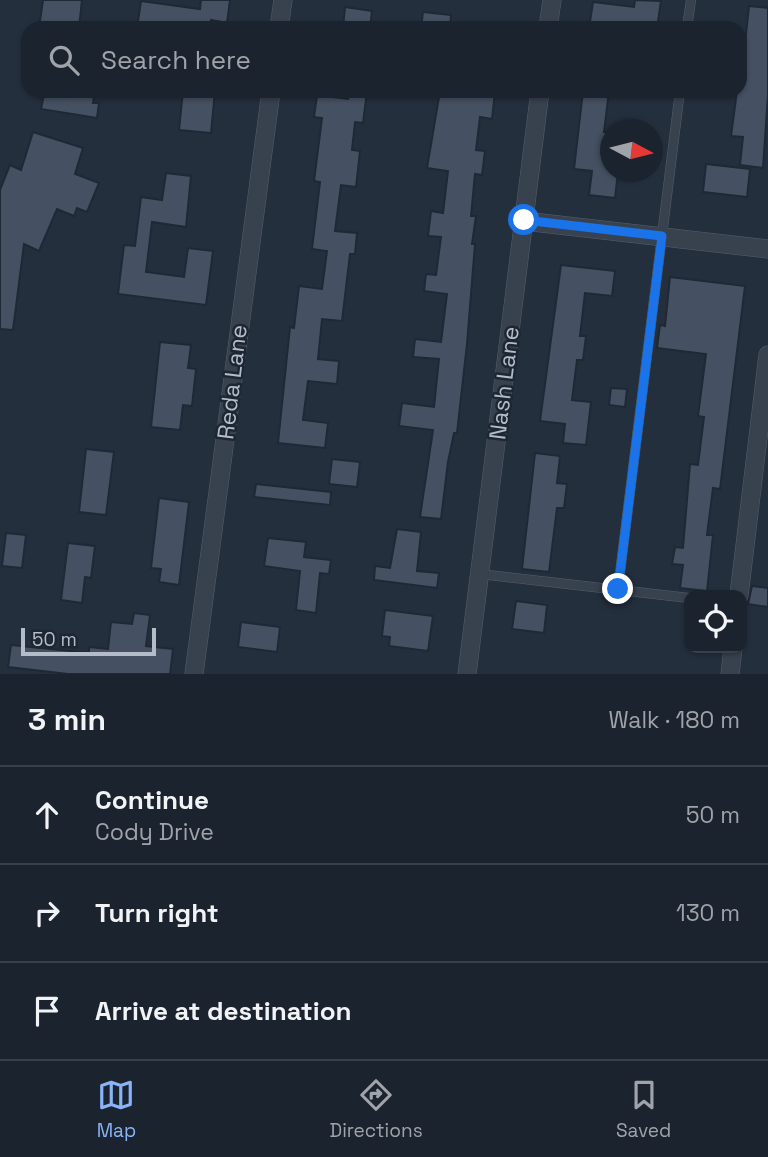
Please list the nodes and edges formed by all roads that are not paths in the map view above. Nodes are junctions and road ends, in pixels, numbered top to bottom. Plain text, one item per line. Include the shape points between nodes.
1 (283, 0) edge
2 (552, 0) edge
3 (691, 0) edge
4 (280, 21) edge
5 (549, 21) edge
6 (688, 21) edge
7 (270, 98) edge
8 (539, 98) edge
9 (679, 98) edge
10 (524, 220) junction
11 (662, 236) junction
12 (768, 249) edge
13 (768, 355) edge
14 (480, 573) junction
15 (618, 589) junction
16 (740, 590) edge
17 (684, 597) edge
18 (732, 653) edge
19 (194, 674) edge
20 (467, 674) edge
21 (730, 674) edge

1 - 4 street
2 - 5 street
3 - 6 lane
7 - 19 street, Reda Lane
8 - 10 street, Nash Lane
9 - 11 lane
10 - 11 street
10 - 14 street, Nash Lane
11 - 12 street
11 - 15 lane
13 - 16 street
14 - 15 lane
14 - 20 street, Nash Lane
15 - 17 lane
18 - 21 street

